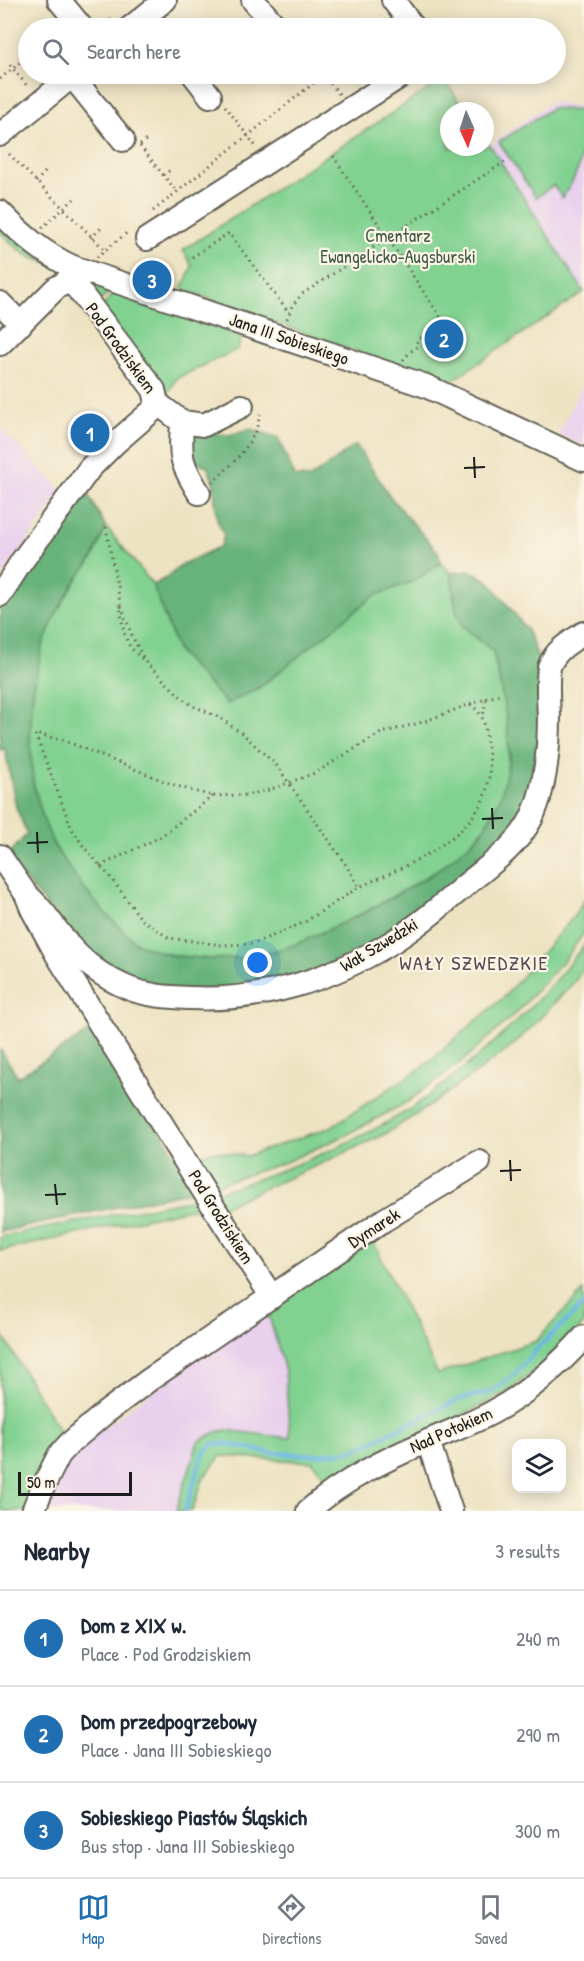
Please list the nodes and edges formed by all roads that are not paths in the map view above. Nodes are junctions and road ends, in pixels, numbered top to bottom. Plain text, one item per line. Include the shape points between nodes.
1 (59, 0) edge
2 (165, 0) edge
3 (253, 0) edge
4 (393, 0) edge
5 (74, 18) edge
6 (150, 18) edge
7 (268, 18) edge
8 (406, 18) edge
9 (65, 84) edge
10 (82, 84) edge
11 (202, 84) edge
12 (388, 84) edge
13 (215, 98) road end
14 (131, 143) road end
15 (4, 145) edge
16 (0, 212) edge
17 (140, 234) road end
18 (75, 272) junction
19 (0, 303) edge
20 (21, 324) junction
21 (0, 345) edge
22 (157, 404) junction
23 (251, 409) road end
24 (182, 422) junction
25 (584, 460) edge
26 (199, 493) road end
27 (0, 595) edge
28 (584, 633) edge
29 (0, 856) edge
30 (26, 894) junction
31 (479, 1162) dead end
32 (272, 1298) junction
33 (584, 1337) edge
34 (428, 1441) junction
35 (317, 1508) edge
36 (33, 1511) edge
37 (452, 1511) edge

1 - 5 street
2 - 6 street
3 - 7 street
4 - 8 street
9 - 15 street
10 - 14 street
11 - 13 street
12 - 17 street via 268,161
16 - 18 street, Jana III Sobieskiego via 39,248
18 - 20 street
18 - 22 street, Pod Grodziskiem via 77,288 154,390
18 - 25 street, Jana III Sobieskiego via 396,375
19 - 20 street
20 - 21 street
22 - 24 street
22 - 27 street, Pod Grodziskiem via 90,468
23 - 24 street via 204,425
24 - 26 street via 181,457
28 - 30 street, Wał Szwedzki via 551,660 543,784 532,816 518,840 400,937 337,971 278,990 226,998 177,998 130,990 93,969
29 - 30 street, Pod Grodziskiem
30 - 32 street, Pod Grodziskiem via 57,955
31 - 32 street, Dymarek via 384,1220
32 - 36 street via 150,1380 70,1443 59,1455
33 - 34 street, Nad Potokiem via 542,1379 517,1397
34 - 35 street, Nad Potokiem via 385,1460
34 - 37 street

